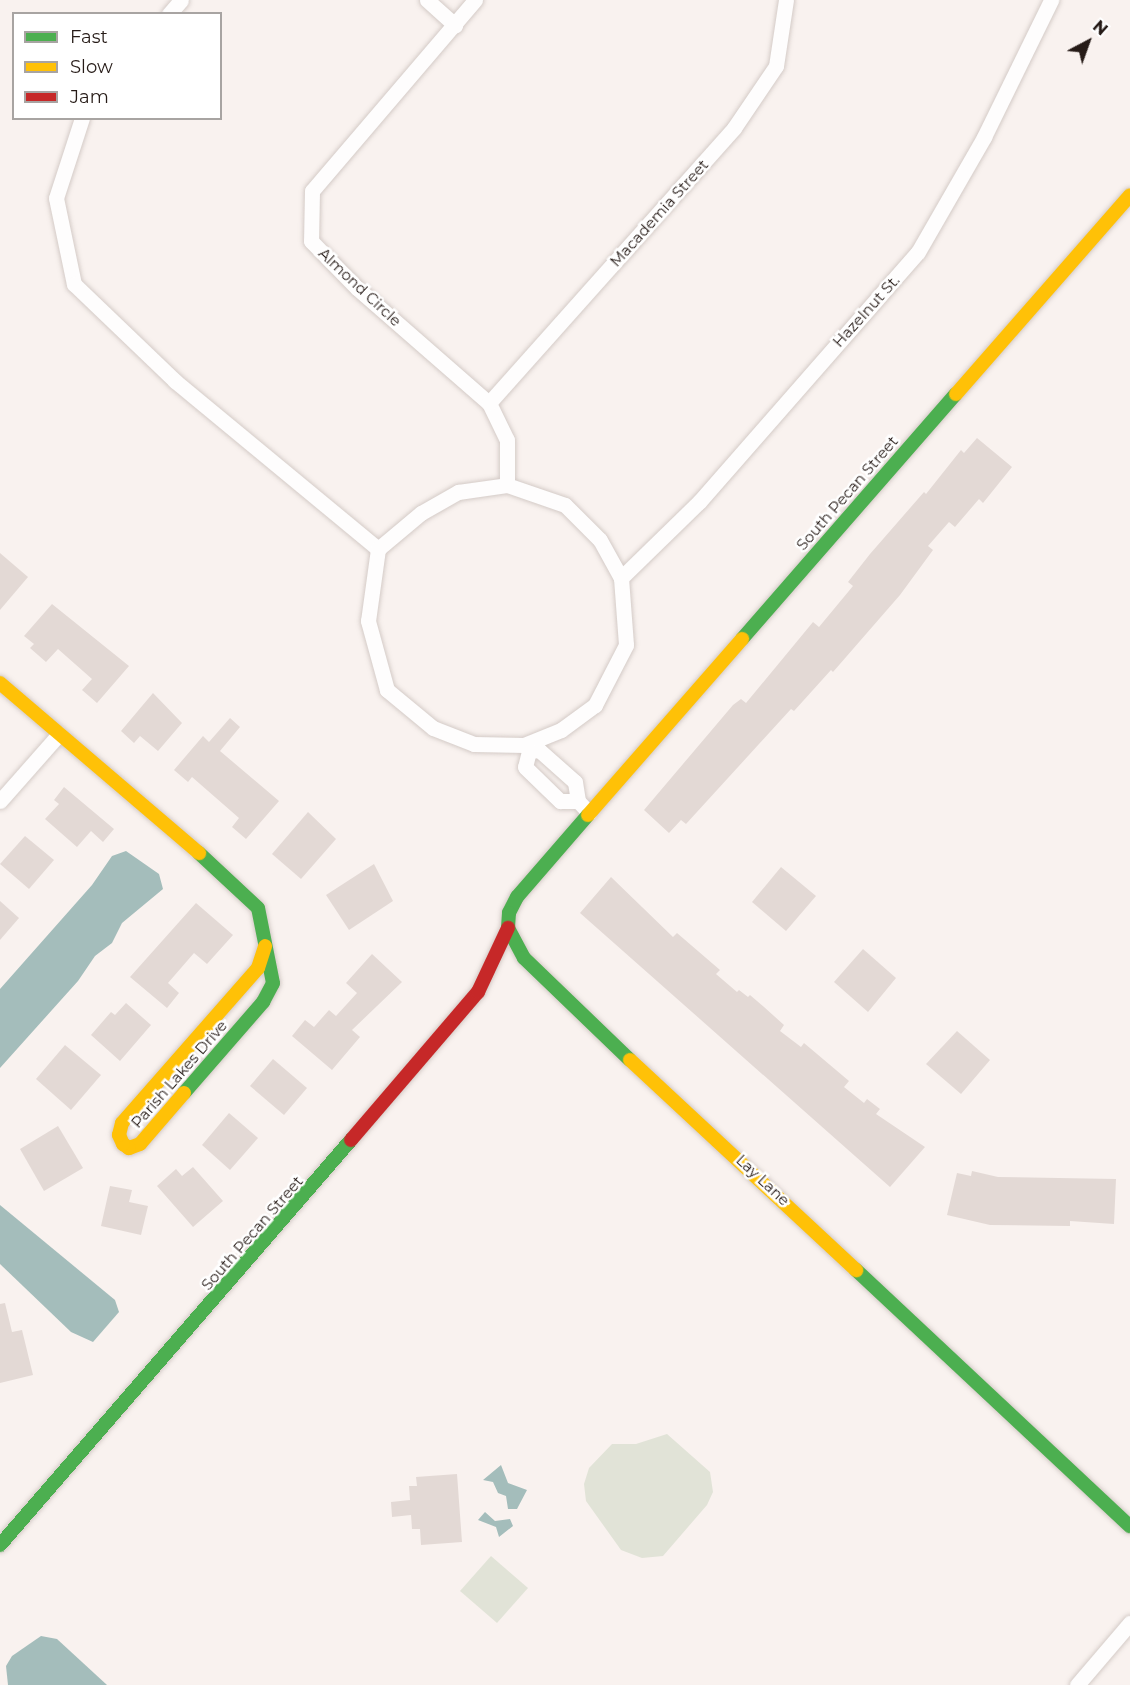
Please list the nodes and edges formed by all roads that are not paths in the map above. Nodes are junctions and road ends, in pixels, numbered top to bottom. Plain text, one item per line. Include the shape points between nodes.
1 (181, 0) edge
2 (427, 0) edge
3 (475, 0) edge
4 (786, 0) edge
5 (1051, 0) edge
6 (171, 12) edge
7 (455, 25) junction
8 (81, 120) edge
9 (1130, 195) edge
10 (489, 403) junction
11 (507, 485) junction
12 (378, 549) junction
13 (621, 578) junction
14 (0, 683) edge
15 (59, 734) junction
16 (526, 748) junction
17 (0, 801) edge
18 (578, 801) junction
19 (589, 813) junction
20 (508, 928) junction
21 (265, 946) junction
22 (1130, 1526) edge
23 (0, 1545) edge
24 (1130, 1623) edge
25 (1077, 1685) edge

1 - 6 street
2 - 7 street
3 - 7 street, Almond Circle
4 - 10 street, Macademia Street via 776,66 734,128
5 - 13 street, Hazelnut St. via 984,137 918,252 699,502
7 - 10 street, Almond Circle via 312,191 311,241 357,288
8 - 12 street via 56,198 74,284 175,381
9 - 19 street, South Pecan Street
10 - 11 street, Almond Circle via 507,440
11 - 12 street via 458,492 421,513
11 - 13 street via 565,505 600,540
12 - 16 street via 368,621 387,690 443,732 474,744
13 - 16 street via 626,645 595,705 561,730
14 - 15 street, Parish Lakes Drive
15 - 17 street
15 - 21 street, Parish Lakes Drive via 244,892 258,909
16 - 18 street via 539,750 575,782
16 - 18 street via 525,767 560,801
18 - 19 street
19 - 20 street via 517,897
20 - 22 street, Lay Lane via 524,958 580,1014
20 - 23 street, South Pecan Street via 478,992 453,1023
21 - 21 street, Parish Lakes Drive via 258,968 122,1123 119,1136 123,1144 129,1148 140,1144 264,1002 273,983
24 - 25 street

